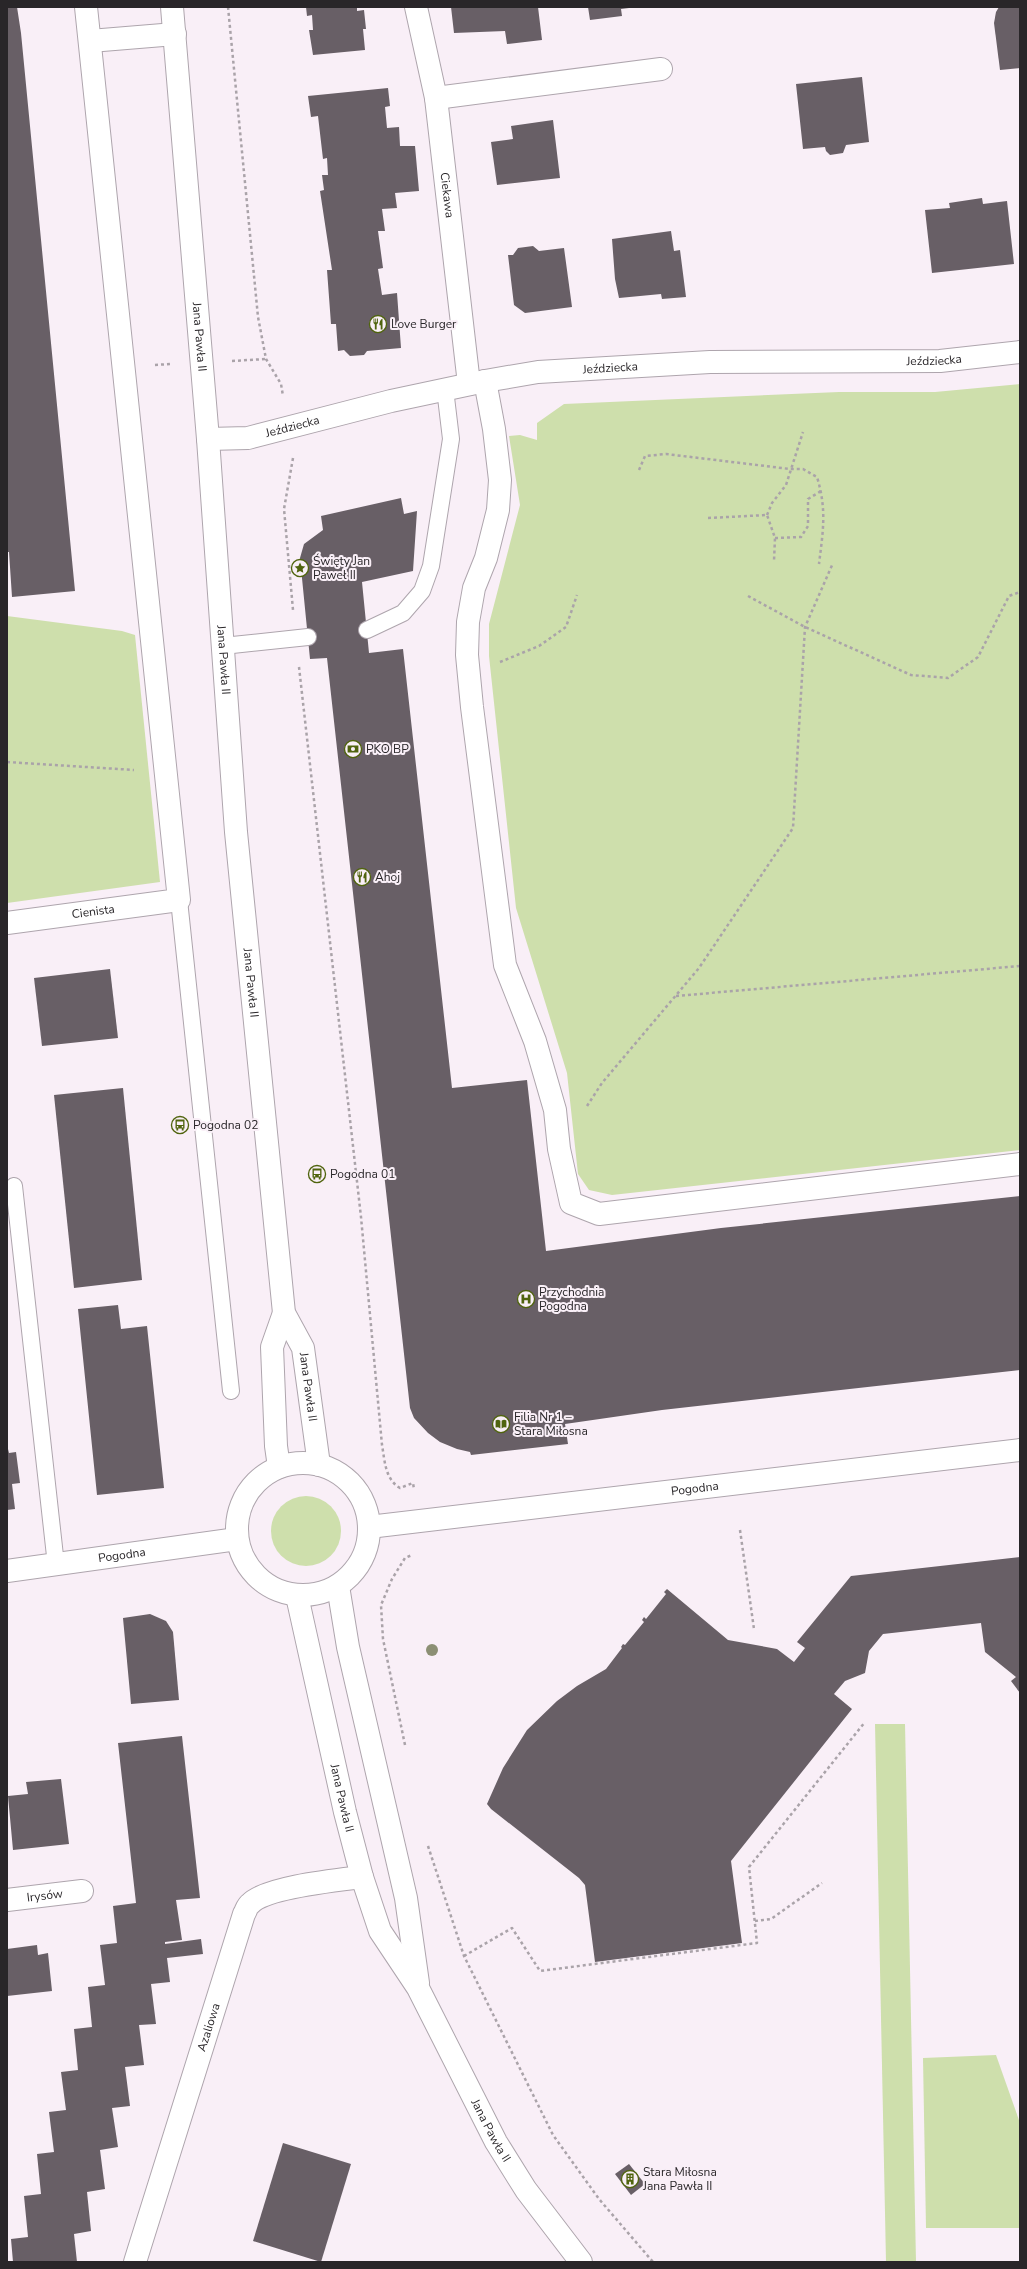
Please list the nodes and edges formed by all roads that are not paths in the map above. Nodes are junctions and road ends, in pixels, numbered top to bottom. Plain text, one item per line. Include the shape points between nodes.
1 (86, 7) edge
2 (172, 7) edge
3 (416, 7) edge
4 (175, 34) junction
5 (90, 42) junction
6 (661, 69) dead end
7 (436, 98) junction
8 (1020, 352) edge
9 (477, 382) junction
10 (445, 389) junction
11 (208, 439) junction
12 (367, 630) dead end
13 (302, 637) road end
14 (223, 646) junction
15 (179, 900) junction
16 (7, 923) edge
17 (1020, 1164) edge
18 (14, 1186) dead end
19 (284, 1313) junction
20 (231, 1391) dead end
21 (1020, 1450) edge
22 (319, 1465) junction
23 (279, 1467) junction
24 (369, 1527) junction
25 (237, 1539) junction
26 (56, 1565) junction
27 (7, 1571) edge
28 (338, 1586) junction
29 (297, 1596) junction
30 (362, 1877) junction
31 (82, 1890) dead end
32 (7, 1900) edge
33 (418, 1988) junction
34 (135, 2262) edge
35 (581, 2262) edge

1 - 5 street
2 - 4 street, Jana Pawła II
3 - 7 street, Ciekawa
4 - 5 street
4 - 11 street, Jana Pawła II
5 - 15 street
6 - 7 street
7 - 9 street, Ciekawa
8 - 9 street, Jeździecka via 940,361 710,362 580,369 538,372
9 - 10 street, Jeździecka
9 - 17 street, Ciekawa via 494,429 500,488 498,510 486,558 474,588 468,622 469,675 505,965 535,1040 555,1110 559,1149 572,1203 599,1214
10 - 11 street, Jeździecka via 248,438
10 - 12 lane via 451,439 431,566 422,591 403,613
11 - 14 street, Jana Pawła II
13 - 14 lane
14 - 19 street, Jana Pawła II via 236,832
15 - 16 street, Cienista
15 - 20 lane
18 - 26 lane
19 - 22 street, Jana Pawła II via 303,1348
19 - 23 street, Jana Pawła II via 272,1348
21 - 24 street, Pogodna
22 - 23 street via 299,1463
22 - 24 street via 338,1474 354,1488 365,1506
23 - 25 street via 250,1489 237,1521
24 - 28 street via 368,1544 361,1561 352,1575
25 - 26 street, Pogodna
25 - 29 street via 242,1556 251,1571 264,1583 280,1592
26 - 27 street, Pogodna
28 - 29 street via 318,1594
28 - 33 street, Jana Pawła II via 348,1647 406,1898
29 - 30 street, Jana Pawła II
30 - 33 street, Jana Pawła II via 380,1931
30 - 34 street, Azaliowa via 310,1884 272,1893 250,1903 244,1914
31 - 32 street, Irysów
33 - 35 street, Jana Pawła II via 496,2142 526,2190

